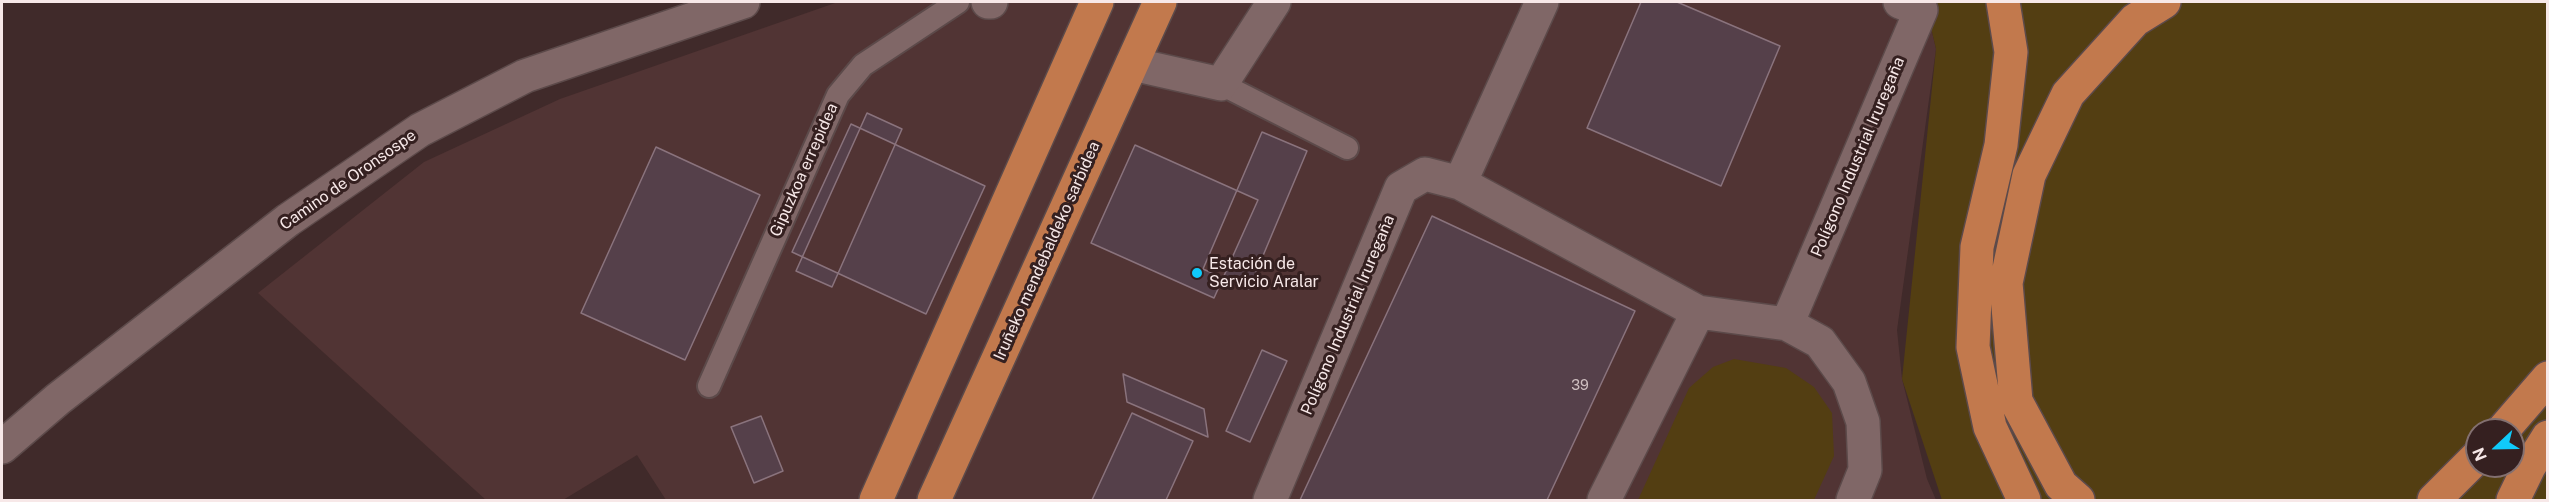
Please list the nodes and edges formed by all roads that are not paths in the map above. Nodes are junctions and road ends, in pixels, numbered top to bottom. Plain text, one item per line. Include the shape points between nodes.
1 (743, 2) edge
2 (958, 2) edge
3 (1097, 2) edge
4 (1160, 2) edge
5 (1274, 2) edge
6 (1542, 2) edge
7 (1900, 2) edge
8 (2003, 2) edge
9 (2164, 2) edge
10 (1132, 64) junction
11 (1221, 84) junction
12 (1347, 148) dead end
13 (1460, 183) junction
14 (1698, 312) junction
15 (1786, 324) junction
16 (2547, 378) edge
17 (709, 386) dead end
18 (2512, 418) edge
19 (2547, 437) edge
20 (2, 447) edge
21 (2465, 469) edge
22 (876, 501) edge
23 (934, 501) edge
24 (1270, 501) edge
25 (1604, 501) edge
26 (1853, 501) edge
27 (2024, 501) edge
28 (2078, 501) edge
29 (2434, 501) edge
30 (2513, 501) edge

1 - 20 street, Camino de Oronsospe via 525,76 420,130 288,220
2 - 17 lane, Gipuzkoa errepidea via 863,65 838,95
3 - 22 highway
4 - 10 highway, Iruñeko mendebaldeko sarbidea
5 - 11 street
6 - 13 street
7 - 15 street, Polígono Industrial Iruregaña via 1921,10
8 - 27 highway via 2011,52 2001,144 1977,246 1973,347 1990,427
9 - 28 highway via 2135,20 2068,94 2030,175 2006,283 2016,400 2061,485
10 - 11 street
10 - 23 highway, Iruñeko mendebaldeko sarbidea
11 - 12 lane
13 - 14 street, Polígono Industrial Iruregaña
13 - 24 street, Polígono Industrial Iruregaña via 1425,174 1401,188
14 - 15 street, Polígono Industrial Iruregaña
14 - 25 street
15 - 26 street, Polígono Industrial Iruregaña via 1820,342 1849,382 1863,422 1865,470
16 - 18 highway
19 - 30 highway
21 - 29 highway

